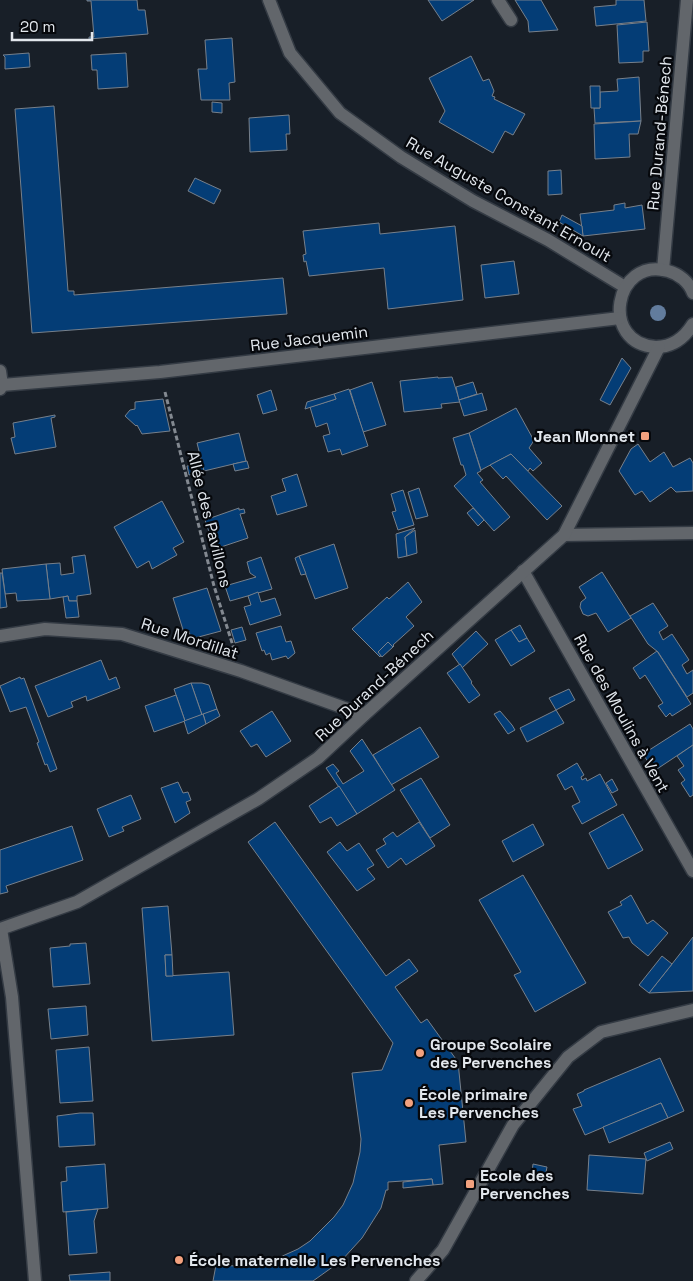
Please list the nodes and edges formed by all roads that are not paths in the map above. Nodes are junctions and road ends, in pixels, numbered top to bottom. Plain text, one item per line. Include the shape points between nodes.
1 (269, 0) edge
2 (498, 0) edge
3 (687, 0) edge
4 (511, 20) dead end
5 (663, 270) junction
6 (625, 287) junction
7 (693, 293) edge
8 (620, 318) junction
9 (691, 331) edge
10 (659, 347) junction
11 (0, 371) edge
12 (1, 387) edge
13 (693, 533) edge
14 (564, 535) junction
15 (523, 571) junction
16 (0, 636) edge
17 (364, 715) junction
18 (693, 871) edge
19 (0, 929) edge
20 (693, 1010) edge
21 (35, 1281) edge
22 (416, 1281) edge

1 - 6 street, Rue Auguste Constant Ernoult via 290,53 340,113 401,157
2 - 4 street
3 - 5 street, Rue Durand-Bénech
5 - 6 street via 641,273
5 - 7 street via 684,280
6 - 8 street via 620,297
8 - 10 street via 630,336 649,346
8 - 12 street, Rue Jacquemin via 160,372
9 - 10 street via 670,345
10 - 14 street, Rue Durand-Bénech
11 - 12 street
13 - 14 street
14 - 15 street, Rue Durand-Bénech
15 - 17 street, Rue Durand-Bénech
15 - 18 street, Rue des Moulins à Vent
16 - 17 street, Rue Mordillat via 45,629 122,634 241,671
17 - 19 street, Rue Durand-Bénech via 318,758 258,799 77,902
19 - 21 street via 12,997
20 - 22 street via 601,1032 568,1057 513,1125 443,1250

